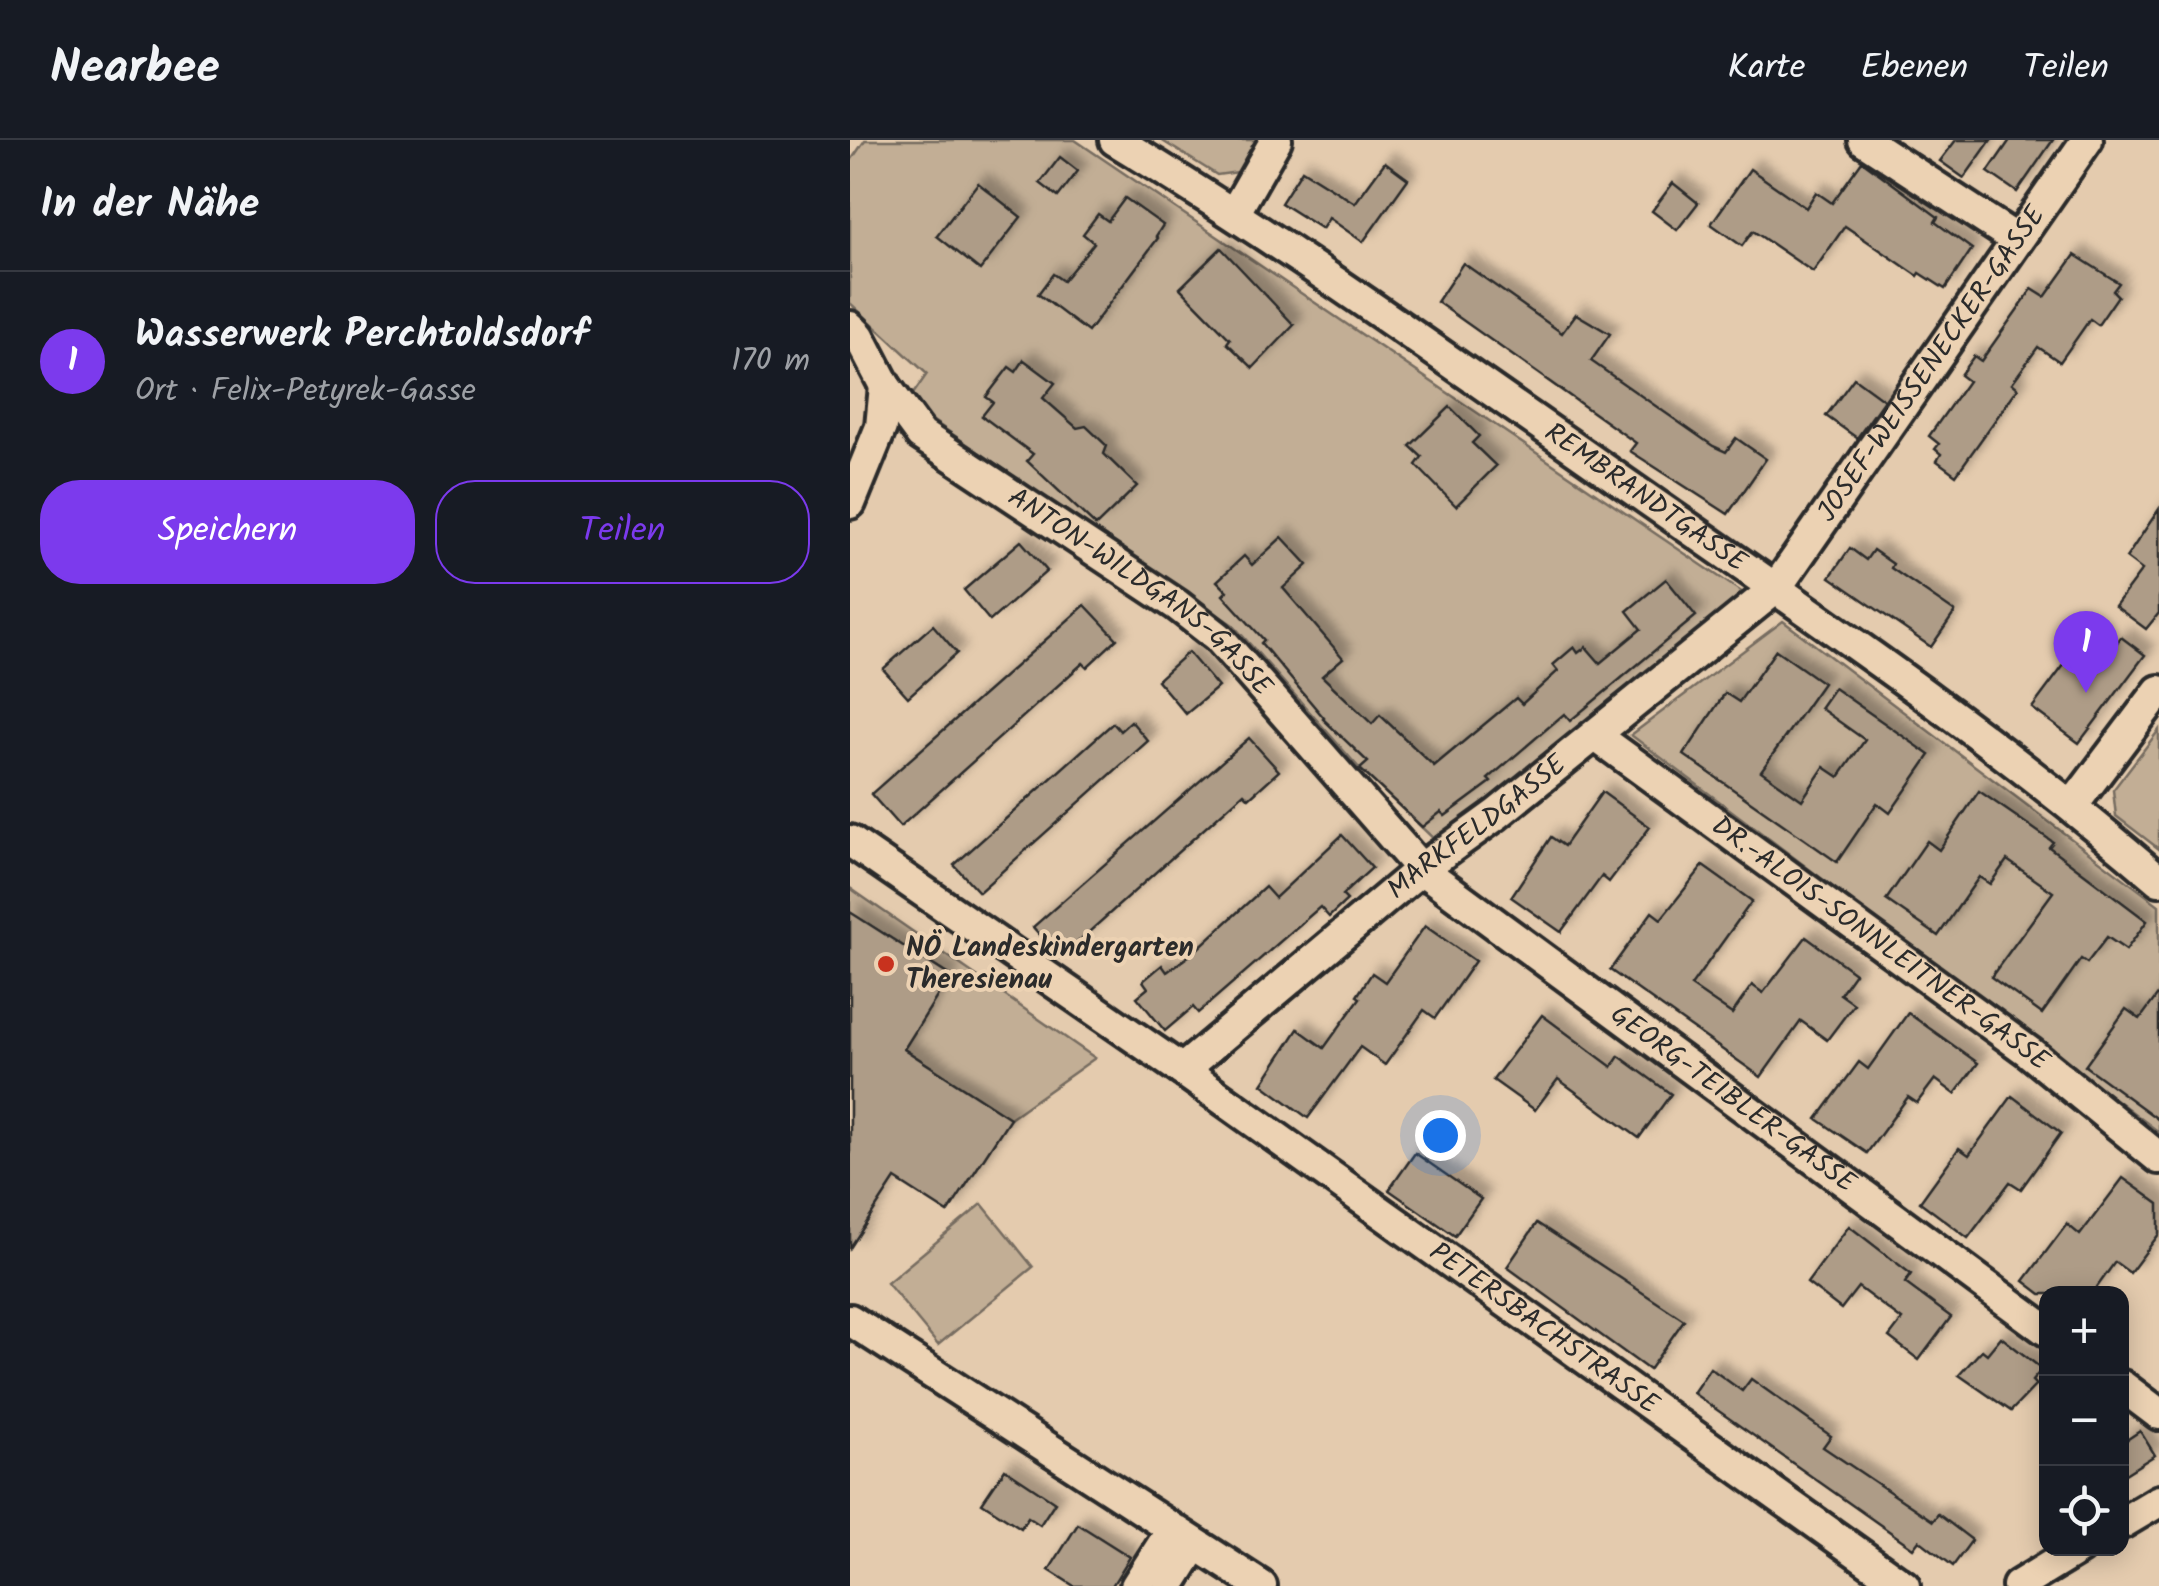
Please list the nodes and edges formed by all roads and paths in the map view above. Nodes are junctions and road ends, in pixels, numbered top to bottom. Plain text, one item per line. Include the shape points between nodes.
1 (1115, 140) edge
2 (1276, 140) edge
3 (1864, 140) edge
4 (2087, 140) edge
5 (1235, 212) junction
6 (2017, 240) junction
7 (850, 327) edge
8 (886, 386) junction
9 (850, 503) edge
10 (1776, 588) junction
11 (2159, 691) edge
12 (1596, 736) junction
13 (2072, 804) junction
14 (850, 841) edge
15 (1421, 869) junction
16 (2159, 880) edge
17 (1182, 1070) junction
18 (2159, 1158) edge
19 (850, 1320) edge
20 (2039, 1325) edge
21 (2129, 1391) edge
22 (2159, 1414) edge
23 (2159, 1501) edge
24 (2129, 1519) edge
25 (1183, 1538) junction
26 (2067, 1556) edge
27 (1136, 1586) edge
28 (1169, 1586) edge
29 (1261, 1586) edge
30 (1904, 1586) edge
31 (2018, 1586) edge

1 - 5 street, REMBRANDTGASSE
2 - 5 street
3 - 6 street
4 - 6 street, JOSEF-WEISSENECKER-GASSE
5 - 10 street, REMBRANDTGASSE
6 - 10 street, JOSEF-WEISSENECKER-GASSE
7 - 8 street, ANTON-WILDGANS-GASSE
8 - 9 street via 881,427
8 - 15 street, ANTON-WILDGANS-GASSE via 922,435 1218,637
10 - 12 street, MARKFELDGASSE
10 - 13 street, REMBRANDTGASSE
11 - 13 street
12 - 15 street, MARKFELDGASSE
12 - 18 street, DR.-ALOIS-SONNLEITNER-GASSE via 2029,1052
13 - 16 street, REMBRANDTGASSE
14 - 17 street, PETERSBACHSTRASSE
15 - 17 street, MARKFELDGASSE
15 - 20 street, GEORG-TEIBLER-GASSE
17 - 30 street, PETERSBACHSTRASSE
19 - 25 street
21 - 22 street
23 - 24 street
25 - 27 street
25 - 28 street
25 - 29 street
26 - 31 street

